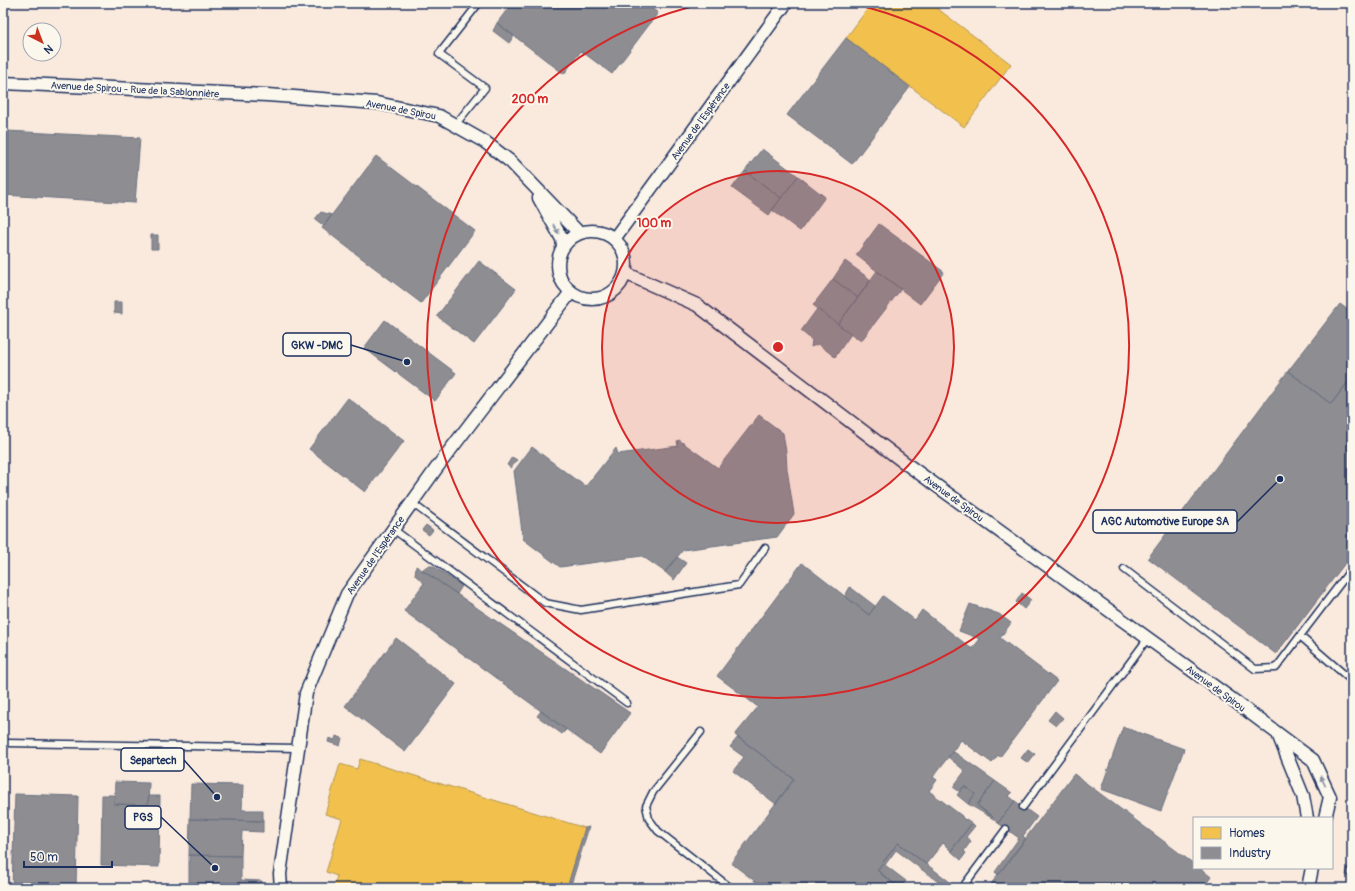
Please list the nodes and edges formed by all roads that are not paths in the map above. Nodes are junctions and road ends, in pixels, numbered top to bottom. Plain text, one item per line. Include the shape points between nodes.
1 (479, 3) edge
2 (786, 3) edge
3 (3, 83) edge
4 (267, 95) joint
5 (455, 125) junction
6 (534, 188) junction
7 (579, 234) junction
8 (614, 239) junction
9 (563, 246) junction
10 (625, 273) junction
11 (571, 292) junction
12 (412, 503) junction
13 (393, 529) junction
14 (765, 548) dead end
15 (1352, 568) edge
16 (1124, 569) dead end
17 (1300, 636) junction
18 (1148, 638) junction
19 (1352, 681) edge
20 (626, 703) dead end
21 (701, 732) dead end
22 (1277, 733) junction
23 (7, 743) dead end
24 (298, 748) junction
25 (1023, 806) dead end
26 (1307, 817) edge
27 (1325, 817) edge
28 (1006, 829) dead end
29 (1312, 869) edge
30 (721, 880) junction
31 (281, 888) edge
32 (719, 888) edge
33 (731, 888) edge
34 (962, 888) edge
35 (1308, 888) edge

1 - 5 lane via 439,54 485,88
2 - 8 street, Avenue de l'Espérance
3 - 4 street, Avenue de Spirou - Rue de la Sablonnière
4 - 5 street, Avenue de Spirou via 377,103 439,116
5 - 6 street, Avenue de Spirou via 486,142 511,162
6 - 7 street, Avenue de Spirou
6 -> 9 street, Avenue de Spirou via 562,239
7 - 8 street via 597,231
7 - 9 street
8 - 10 street via 624,255
9 - 11 street via 558,266 562,280
10 - 11 street via 617,287 603,297 587,298
10 - 18 street, Avenue de Spirou via 697,305 901,460
11 - 12 street, Avenue de l'Espérance
12 - 13 street, Avenue de l'Espérance
12 - 14 lane via 545,603 581,610 739,585
13 - 20 lane
13 - 24 street, Avenue de l'Espérance via 346,594 306,693
15 - 17 lane
16 - 17 lane via 1255,669 1276,668
17 - 19 lane
18 - 22 street, Avenue de Spirou
18 - 25 lane
21 - 30 lane via 653,792 646,806 649,819 658,831
22 - 26 street via 1303,796
27 -> 22 street, Avenue de Spirou via 1330,797 1313,760
23 - 24 lane
24 - 31 street, Avenue de l'Espérance via 280,874
28 - 34 lane
29 - 35 street
30 - 32 lane
30 - 33 lane

